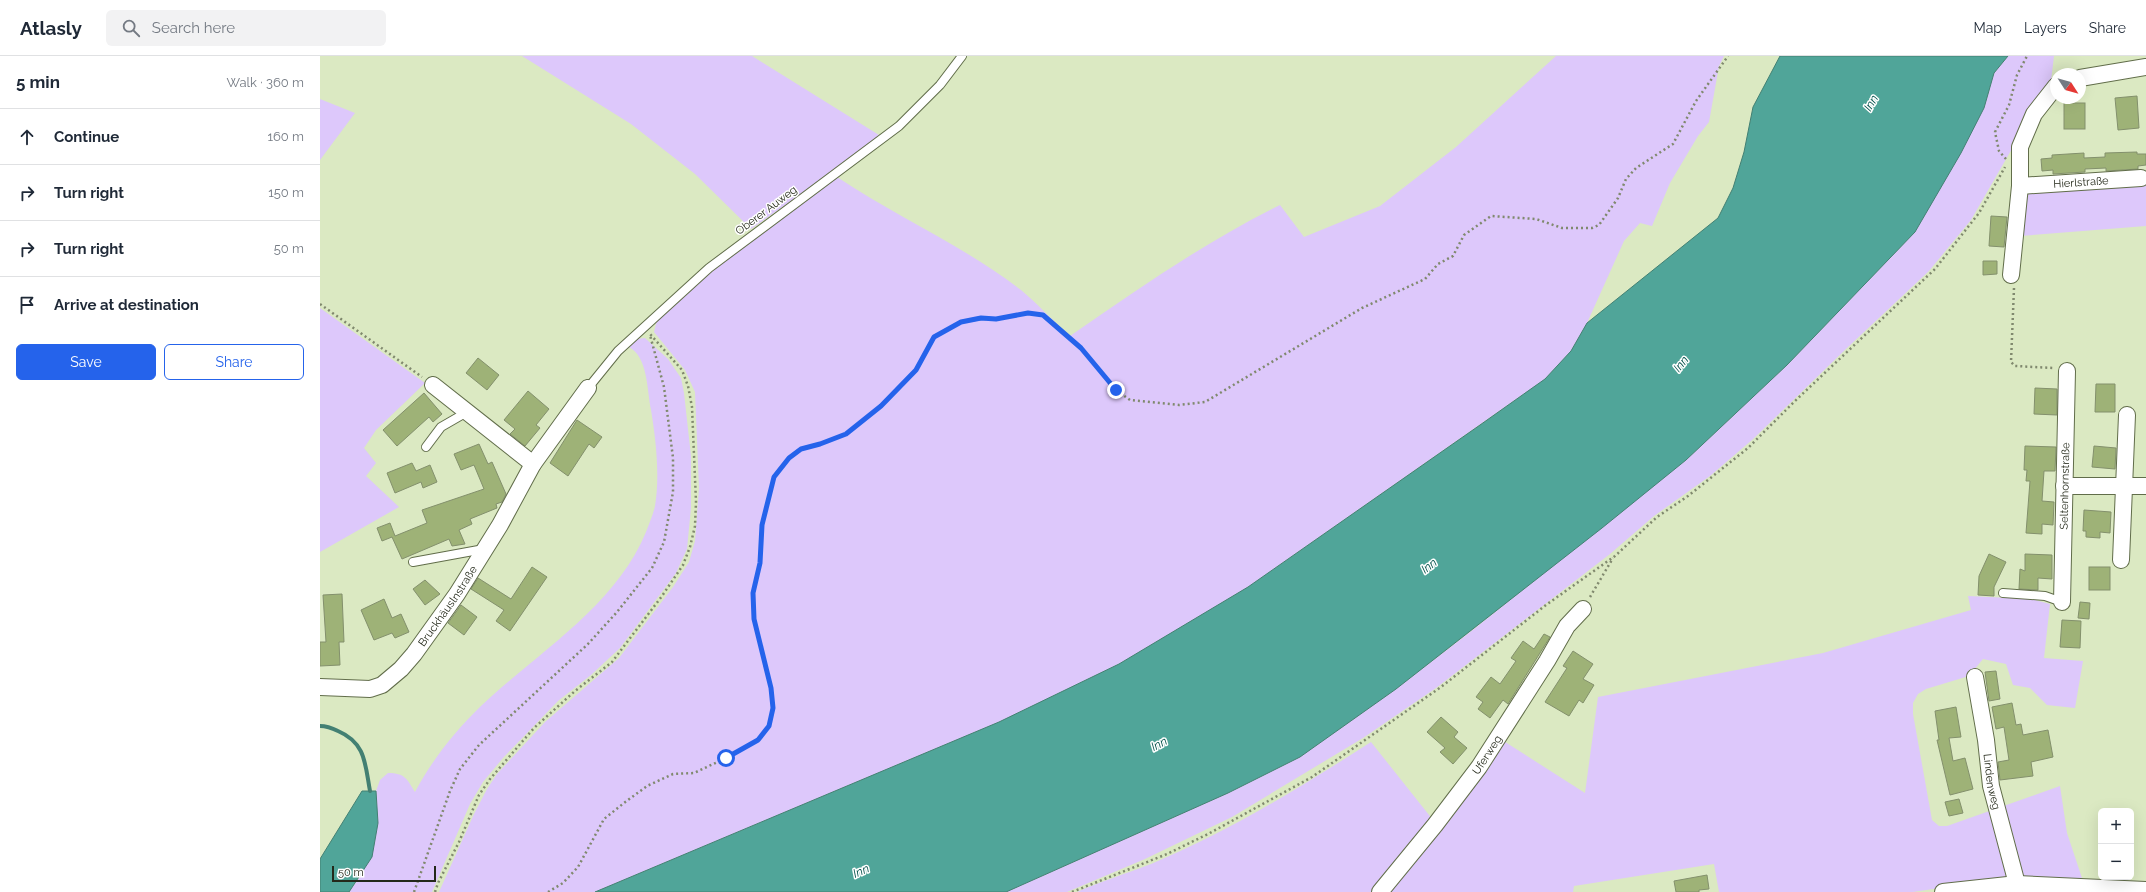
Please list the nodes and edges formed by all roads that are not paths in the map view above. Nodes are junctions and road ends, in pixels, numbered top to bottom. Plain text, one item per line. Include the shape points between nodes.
1 (962, 56) edge
2 (2146, 67) edge
3 (2086, 77) edge
4 (2050, 94) edge
5 (2141, 178) dead end
6 (2020, 186) junction
7 (2011, 275) road end
8 (2067, 371) road end
9 (433, 385) road end
10 (588, 388) joint
11 (467, 412) junction
12 (2127, 415) dead end
13 (426, 447) dead end
14 (533, 464) junction
15 (2124, 485) junction
16 (2064, 486) junction
17 (2146, 486) edge
18 (485, 549) junction
19 (2121, 560) dead end
20 (413, 562) dead end
21 (2003, 593) dead end
22 (2062, 602) joint
23 (1583, 609) road end
24 (1975, 678) dead end
25 (320, 687) edge
26 (2016, 884) junction
27 (2146, 890) edge
28 (1380, 892) edge
29 (1944, 892) edge

1 - 10 lane, Oberer Auweg via 940,85 899,126 726,254 618,351
2 - 3 street
4 - 6 street via 2034,114 2020,147
5 - 6 street, Hierlstraße
6 - 7 street
8 - 16 street, Seltenhornstraße
9 - 11 street
10 - 14 street, Bruckhäuslnstraße
11 - 13 lane via 441,427
11 - 14 street
12 - 15 street
14 - 18 street, Bruckhäuslnstraße
15 - 16 street
15 - 17 street
15 - 19 street
16 - 22 street, Seltenhornstraße
18 - 20 lane
18 - 25 street, Bruckhäuslnstraße via 457,594 414,654 392,678 370,689
21 - 22 lane via 2045,596
23 - 28 street, Uferweg via 1567,626 1544,667 1479,767
24 - 26 street, Lindenweg via 1991,786
26 - 27 street
26 - 29 street

